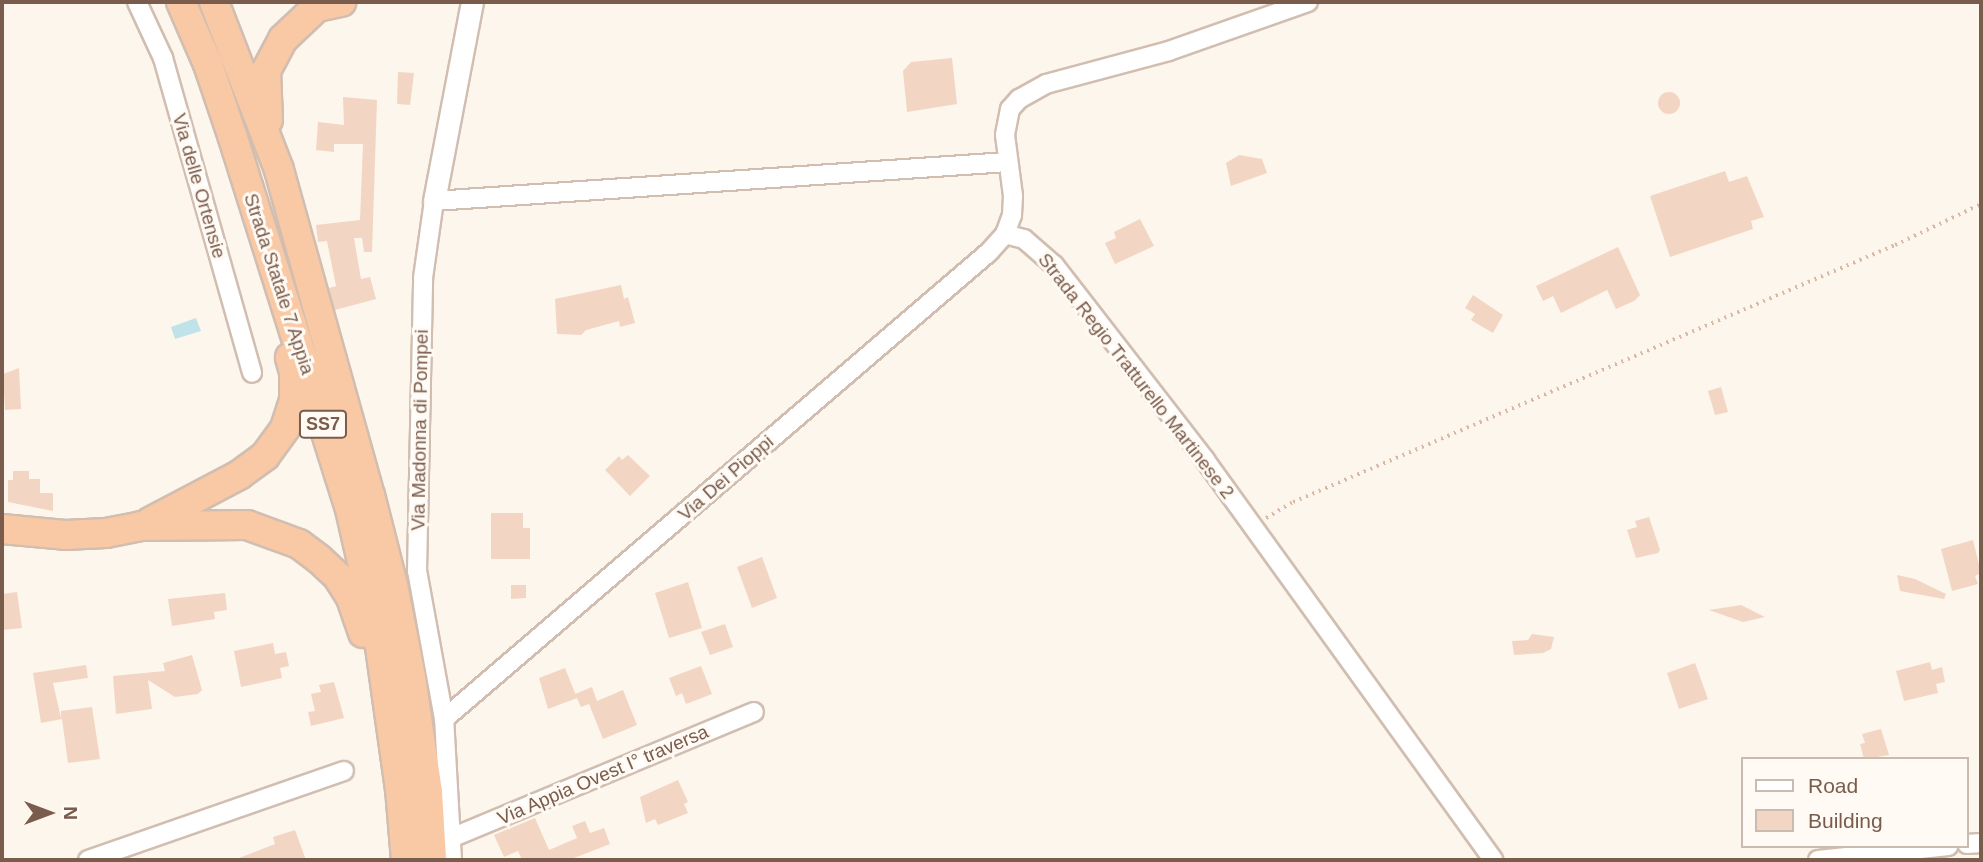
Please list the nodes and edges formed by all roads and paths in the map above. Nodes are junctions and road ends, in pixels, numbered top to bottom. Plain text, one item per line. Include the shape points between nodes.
1 (137, 2) edge
2 (181, 2) edge
3 (214, 2) edge
4 (472, 2) edge
5 (1308, 2) edge
6 (322, 3) edge
7 (233, 138) junction
8 (1007, 162) junction
9 (279, 170) junction
10 (433, 201) junction
11 (1981, 204) edge
12 (1005, 234) junction
13 (252, 373) dead end
14 (141, 526) junction
15 (1253, 527) junction
16 (2, 529) edge
17 (754, 712) dead end
18 (444, 719) junction
19 (344, 771) dead end
20 (400, 789) junction
21 (452, 838) junction
22 (1929, 848) edge
23 (88, 860) edge
24 (406, 860) edge
25 (432, 860) edge
26 (452, 860) edge
27 (1493, 860) edge
28 (1818, 860) edge

1 - 13 street, Via delle Ortensie via 163,58
2 - 7 highway, Strada Statale 7 Appia / SS7
3 - 9 highway, Strada Statale 7 Appia / SS7
4 - 10 street, Via Madonna di Pompei
5 - 8 street via 1170,51 1065,77 1030,91 1010,109 1004,135
6 - 9 highway via 283,39 266,71 265,107
7 - 14 highway via 294,372 294,400 285,428 265,456 239,475
7 - 20 highway, Strada Statale 7 Appia / SS7 via 349,505 378,633
8 - 10 street
8 - 12 street via 1013,196
9 - 25 highway, Strada Statale 7 Appia / SS7 via 393,585 428,792
10 - 18 street, Via Madonna di Pompei via 423,278 417,571
11 - 15 path via 1293,502
12 - 15 street, Strada Regio Tratturello Martinese 2 via 1024,239 1054,265
12 - 18 street, Via Dei Pioppi
14 - 16 highway via 65,536
14 - 20 highway via 247,525 299,544 338,578 360,620 383,742
15 - 27 street, Strada Regio Tratturello Martinese 2
17 - 21 street, Via Appia Ovest I° traversa
18 - 21 street, Via Madonna di Pompei
19 - 23 street
20 - 24 highway, Strada Statale 7 Appia / SS7
21 - 26 street, Via Madonna di Pompei
22 - 28 street

